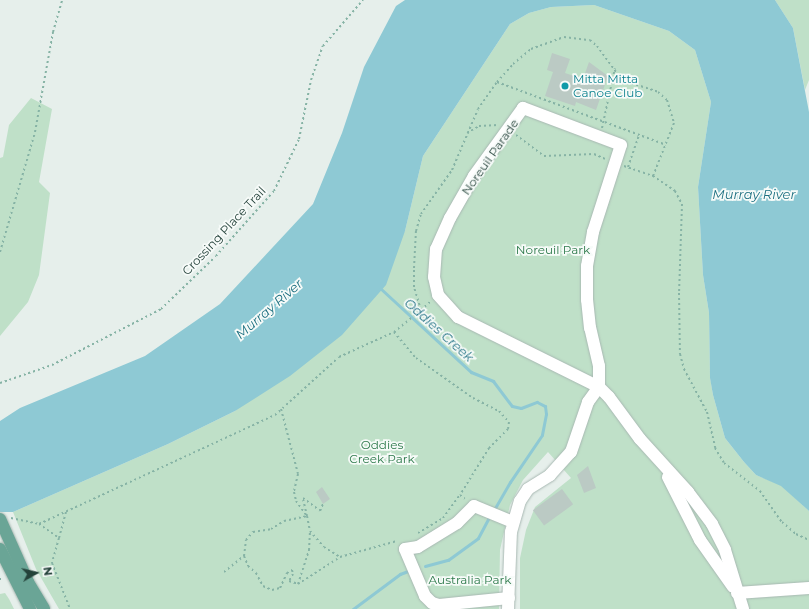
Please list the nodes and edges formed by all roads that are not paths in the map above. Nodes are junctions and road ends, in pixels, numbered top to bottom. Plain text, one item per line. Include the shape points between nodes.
1 (599, 387) junction
2 (664, 468) junction
3 (4, 518) edge
4 (513, 522) junction
5 (0, 549) edge
6 (809, 588) edge
7 (738, 592) junction
8 (508, 604) edge
9 (30, 609) edge
10 (44, 609) edge
11 (743, 609) edge

1 - 1 lane, Noreuil Parade via 458,317 438,295 434,262 442,236 474,176 524,108 622,145 593,232 587,266 587,300 590,328 599,366
1 - 2 lane, Noreuil Parade
1 - 4 lane via 588,402 571,452 550,475 528,489 520,501
2 - 7 lane, Noreuil Parade via 700,540
2 - 7 lane, Noreuil Parade via 688,492 712,524 725,550
3 - 10 main road via 5,530 28,582
4 - 8 lane via 509,548
4 - 8 lane via 474,506 457,523 418,547 405,549 425,596 432,603
5 - 9 main road
6 - 7 lane
7 - 11 lane, Noreuil Parade

